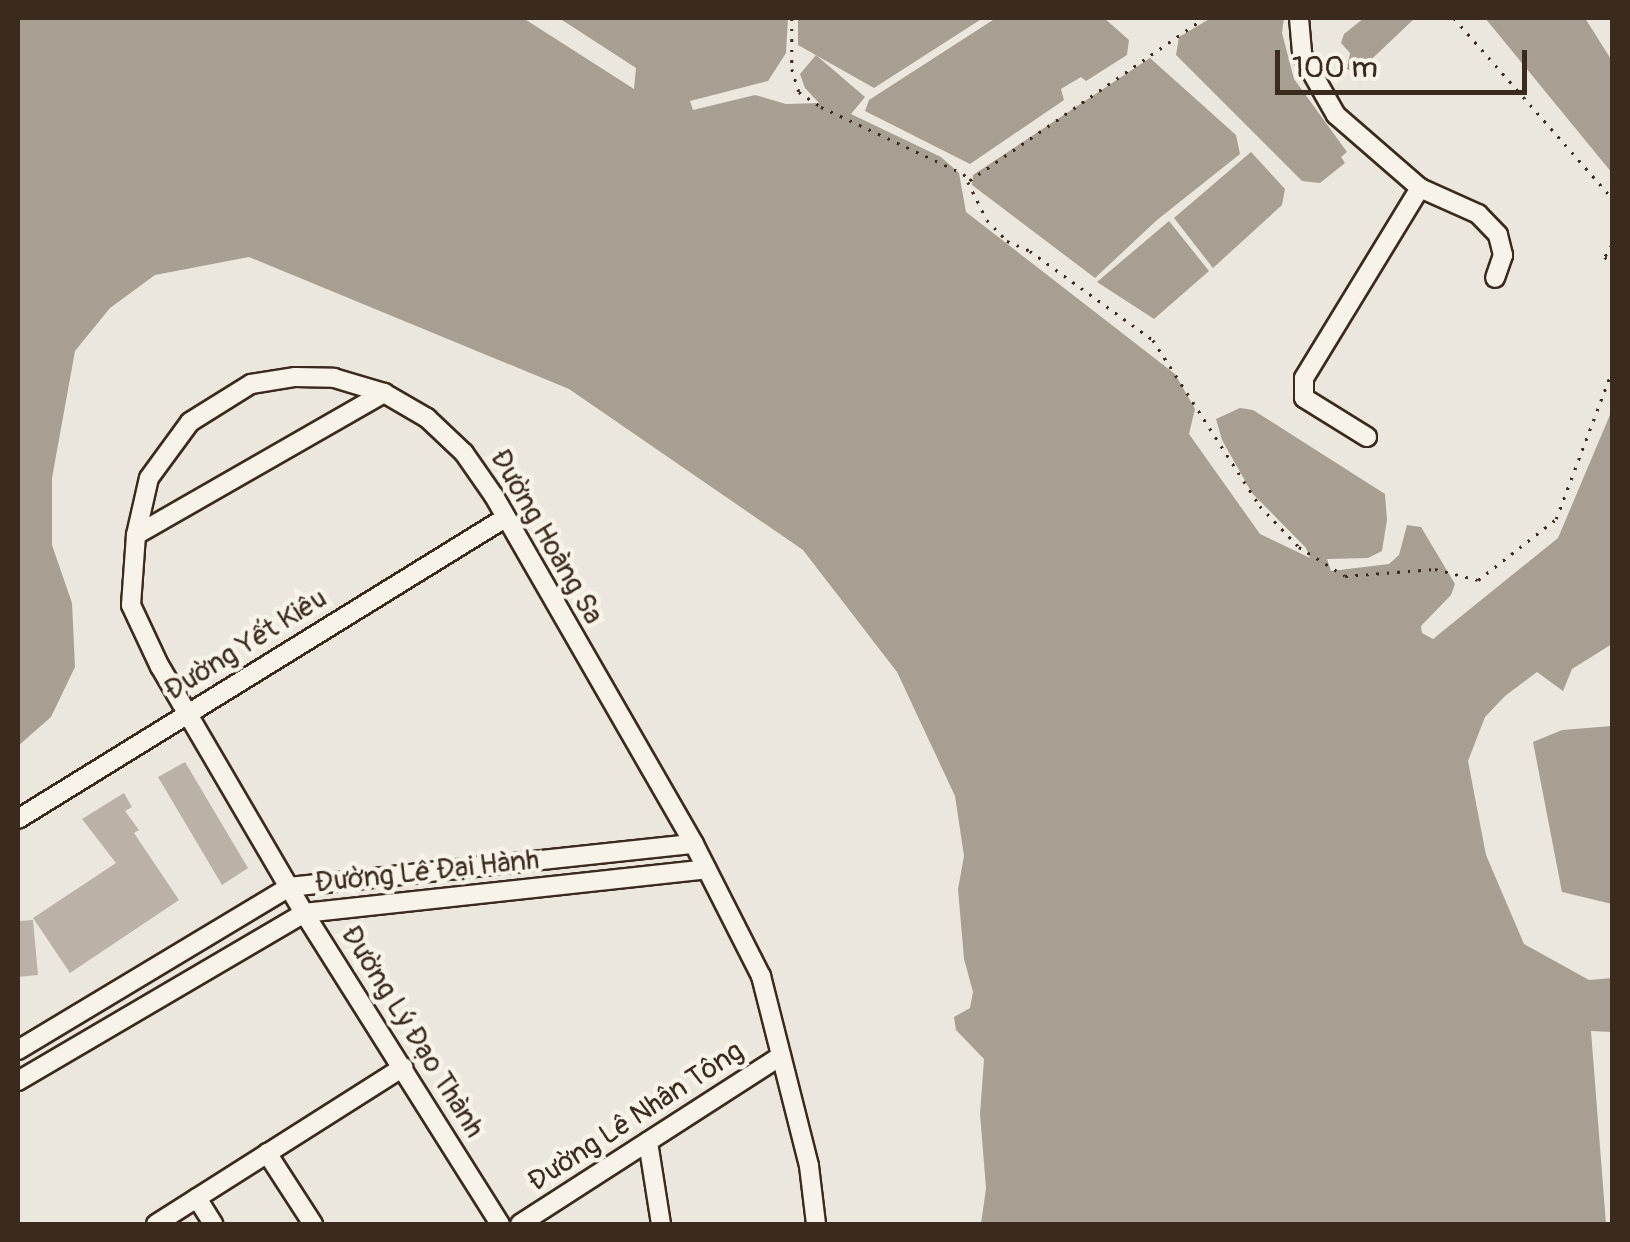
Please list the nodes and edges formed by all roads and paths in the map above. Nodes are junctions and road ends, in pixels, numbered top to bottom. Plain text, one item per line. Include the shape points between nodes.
1 (792, 18) edge
2 (1205, 18) edge
3 (1298, 18) edge
4 (1454, 18) edge
5 (968, 182) junction
6 (1420, 188) junction
7 (1612, 198) edge
8 (1612, 245) edge
9 (1612, 266) edge
10 (1495, 278) dead end
11 (1612, 371) edge
12 (384, 394) junction
13 (1368, 437) dead end
14 (505, 518) junction
15 (136, 535) junction
16 (190, 712) junction
17 (18, 818) edge
18 (694, 844) junction
19 (706, 869) junction
20 (289, 887) junction
21 (304, 912) junction
22 (18, 1050) edge
23 (781, 1056) junction
24 (403, 1067) junction
25 (18, 1081) edge
26 (648, 1142) junction
27 (267, 1154) junction
28 (197, 1198) junction
29 (156, 1224) edge
30 (214, 1224) edge
31 (313, 1224) edge
32 (500, 1224) edge
33 (520, 1224) edge
34 (661, 1224) edge
35 (816, 1224) edge

1 - 5 path via 798,92 964,174
2 - 5 path
3 - 6 street via 1302,54 1336,115
4 - 7 path
5 - 11 path via 986,220 1007,241 1154,340 1260,506 1299,547 1345,576 1435,568 1478,580 1556,518
6 - 10 street via 1478,214 1498,235 1503,255
6 - 13 street via 1304,378 1304,398
8 - 9 path via 1605,258
12 - 14 street, Đường Hoàng Sa via 427,418 464,453
12 - 15 street
12 - 15 street, Đường Hoàng Sa via 334,378 252,384 190,422 149,478
14 - 16 street, Đường Yết Kiêu
14 - 18 street, Đường Hoàng Sa
15 - 16 street, Đường Hoàng Sa via 131,604
16 - 17 street, Đường Yết Kiêu
16 - 20 street, Đường Lý Đạo Thành
18 - 19 street, Đường Hoàng Sa
18 - 20 street, Đường Lê Đại Hành
19 - 21 street, Đường Lê Đại Hành
19 - 23 street, Đường Hoàng Sa via 761,976
20 - 21 street, Đường Lý Đạo Thành
20 - 22 street, Đường Lê Đại Hành
21 - 24 street, Đường Lý Đạo Thành
21 - 25 street, Đường Lê Đại Hành
23 - 26 street, Đường Lê Nhân Tông
23 - 35 street, Đường Hoàng Sa
24 - 27 street
24 - 32 street, Đường Lý Đạo Thành
26 - 33 street, Đường Lê Nhân Tông
26 - 34 street
27 - 28 street
27 - 31 street
28 - 29 street
28 - 30 street

